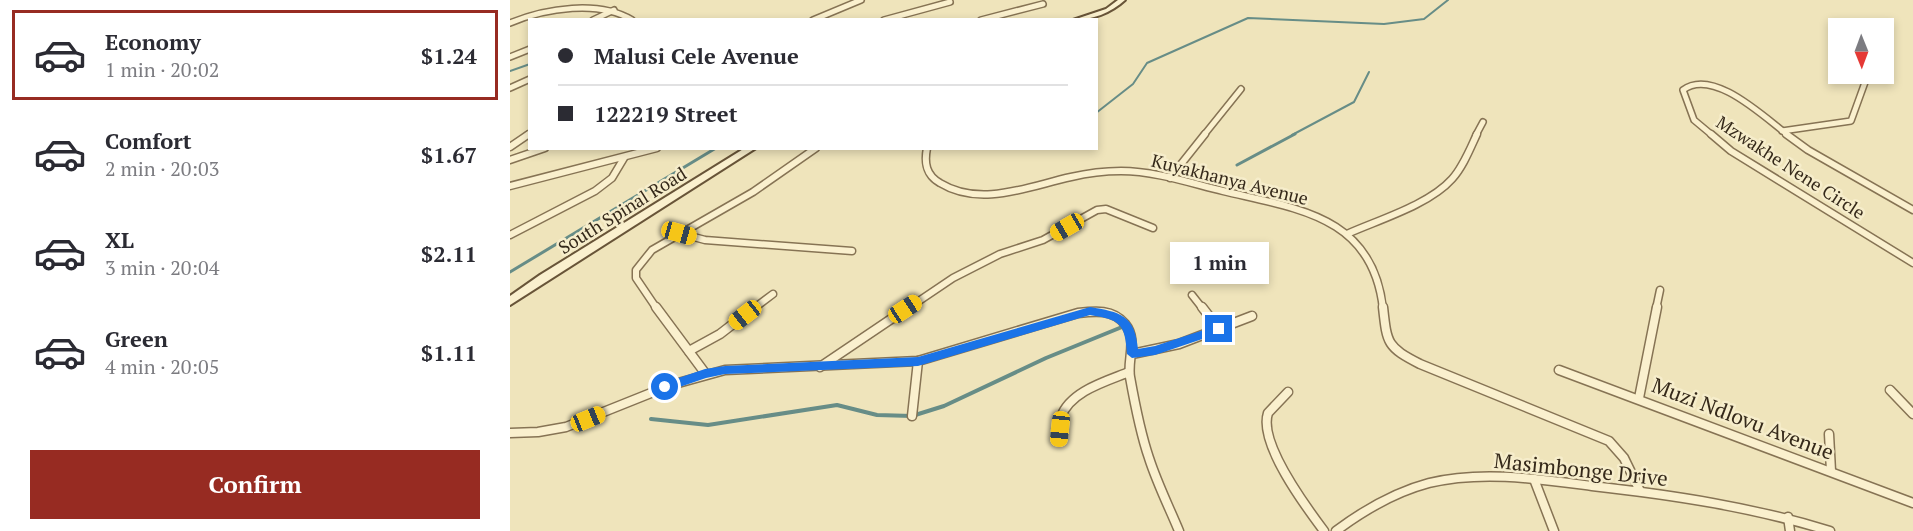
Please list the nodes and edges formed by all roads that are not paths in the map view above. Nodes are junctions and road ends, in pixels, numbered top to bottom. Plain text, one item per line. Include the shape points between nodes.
1 (861, 0) edge
2 (1110, 0) edge
3 (1122, 0) edge
4 (950, 2) dead end
5 (1043, 4) dead end
6 (614, 10) junction
7 (1086, 17) junction
8 (597, 18) edge
9 (628, 18) edge
10 (818, 18) edge
11 (891, 18) edge
12 (989, 18) edge
13 (1083, 18) edge
14 (510, 23) edge
15 (528, 50) edge
16 (510, 57) edge
17 (528, 80) edge
18 (1864, 84) edge
19 (510, 88) edge
20 (1241, 89) dead end
21 (1483, 122) dead end
22 (1782, 131) junction
23 (528, 134) edge
24 (510, 147) edge
25 (539, 150) edge
26 (650, 150) edge
27 (749, 150) edge
28 (813, 150) edge
29 (927, 150) edge
30 (624, 158) junction
31 (510, 160) edge
32 (1170, 178) junction
33 (510, 186) edge
34 (1913, 210) edge
35 (1153, 228) dead end
36 (679, 233) junction
37 (1347, 234) junction
38 (510, 235) edge
39 (852, 251) dead end
40 (1913, 263) edge
41 (1660, 290) dead end
42 (773, 294) dead end
43 (1192, 295) dead end
44 (510, 301) edge
45 (1252, 316) dead end
46 (1219, 329) junction
47 (688, 351) junction
48 (1132, 354) junction
49 (918, 361) junction
50 (820, 367) junction
51 (1559, 370) dead end
52 (1129, 372) junction
53 (705, 373) junction
54 (1890, 390) dead end
55 (1288, 392) dead end
56 (1639, 398) junction
57 (1913, 414) edge
58 (912, 416) dead end
59 (510, 433) edge
60 (1829, 434) dead end
61 (1059, 441) dead end
62 (1831, 471) junction
63 (1534, 479) junction
64 (1640, 491) junction
65 (1913, 503) edge
66 (1788, 517) junction
67 (1179, 531) edge
68 (1324, 531) edge
69 (1336, 531) edge
70 (1554, 531) edge
71 (1790, 531) edge
72 (1830, 531) edge

1 - 10 street
2 - 7 street via 1106,7
3 - 7 street via 1108,10
4 - 11 street
5 - 12 street
6 - 8 street
6 - 9 street
6 - 14 street via 573,4
7 - 13 street
15 - 16 street
17 - 19 street
18 - 22 street via 1851,121
20 - 32 street
21 - 37 street via 1446,185
22 - 34 street, Mzwakhe Nene Circle
22 - 40 street, Mzwakhe Nene Circle via 1719,87 1695,84 1683,90 1694,120 1731,151
23 - 24 street
25 - 31 street
26 - 30 street
27 - 44 street, South Spinal Road
28 - 36 street via 753,192
29 - 32 street, Kuyakhanya Avenue via 925,167 931,177 965,193 995,194 1098,171 1137,171
30 - 33 street
30 - 38 street via 602,187
32 - 37 street, Kuyakhanya Avenue via 1309,213
35 - 50 street via 1106,209 1097,210 1043,240 1000,254 953,278
36 - 39 street via 705,240
36 - 47 street via 646,255 636,270 636,278
37 - 64 street, Kuyakhanya Avenue via 1364,251 1379,276 1386,337 1391,346 1420,364 1609,441 1630,464
41 - 56 street
42 - 47 street via 720,334
43 - 46 street
45 - 46 street
46 - 48 street
47 - 53 street
48 - 49 street via 1131,334 1125,324 1115,315 1090,311
48 - 52 street
49 - 50 street
49 - 58 street
50 - 53 street
51 - 56 street, Muzi Ndlovu Avenue
52 - 61 street via 1086,392 1065,409
52 - 67 street via 1143,440
53 - 59 street via 567,428 545,433
54 - 57 street
55 - 68 street via 1266,416 1267,430 1304,506
56 - 62 street, Muzi Ndlovu Avenue
60 - 62 street
62 - 65 street, Muzi Ndlovu Avenue
63 - 64 street, Masimbonge Drive
63 - 69 street, Masimbonge Drive via 1480,477 1428,483 1378,502
63 - 70 street
64 - 66 street, Masimbonge Drive
66 - 71 street
66 - 72 street, Masimbonge Drive

